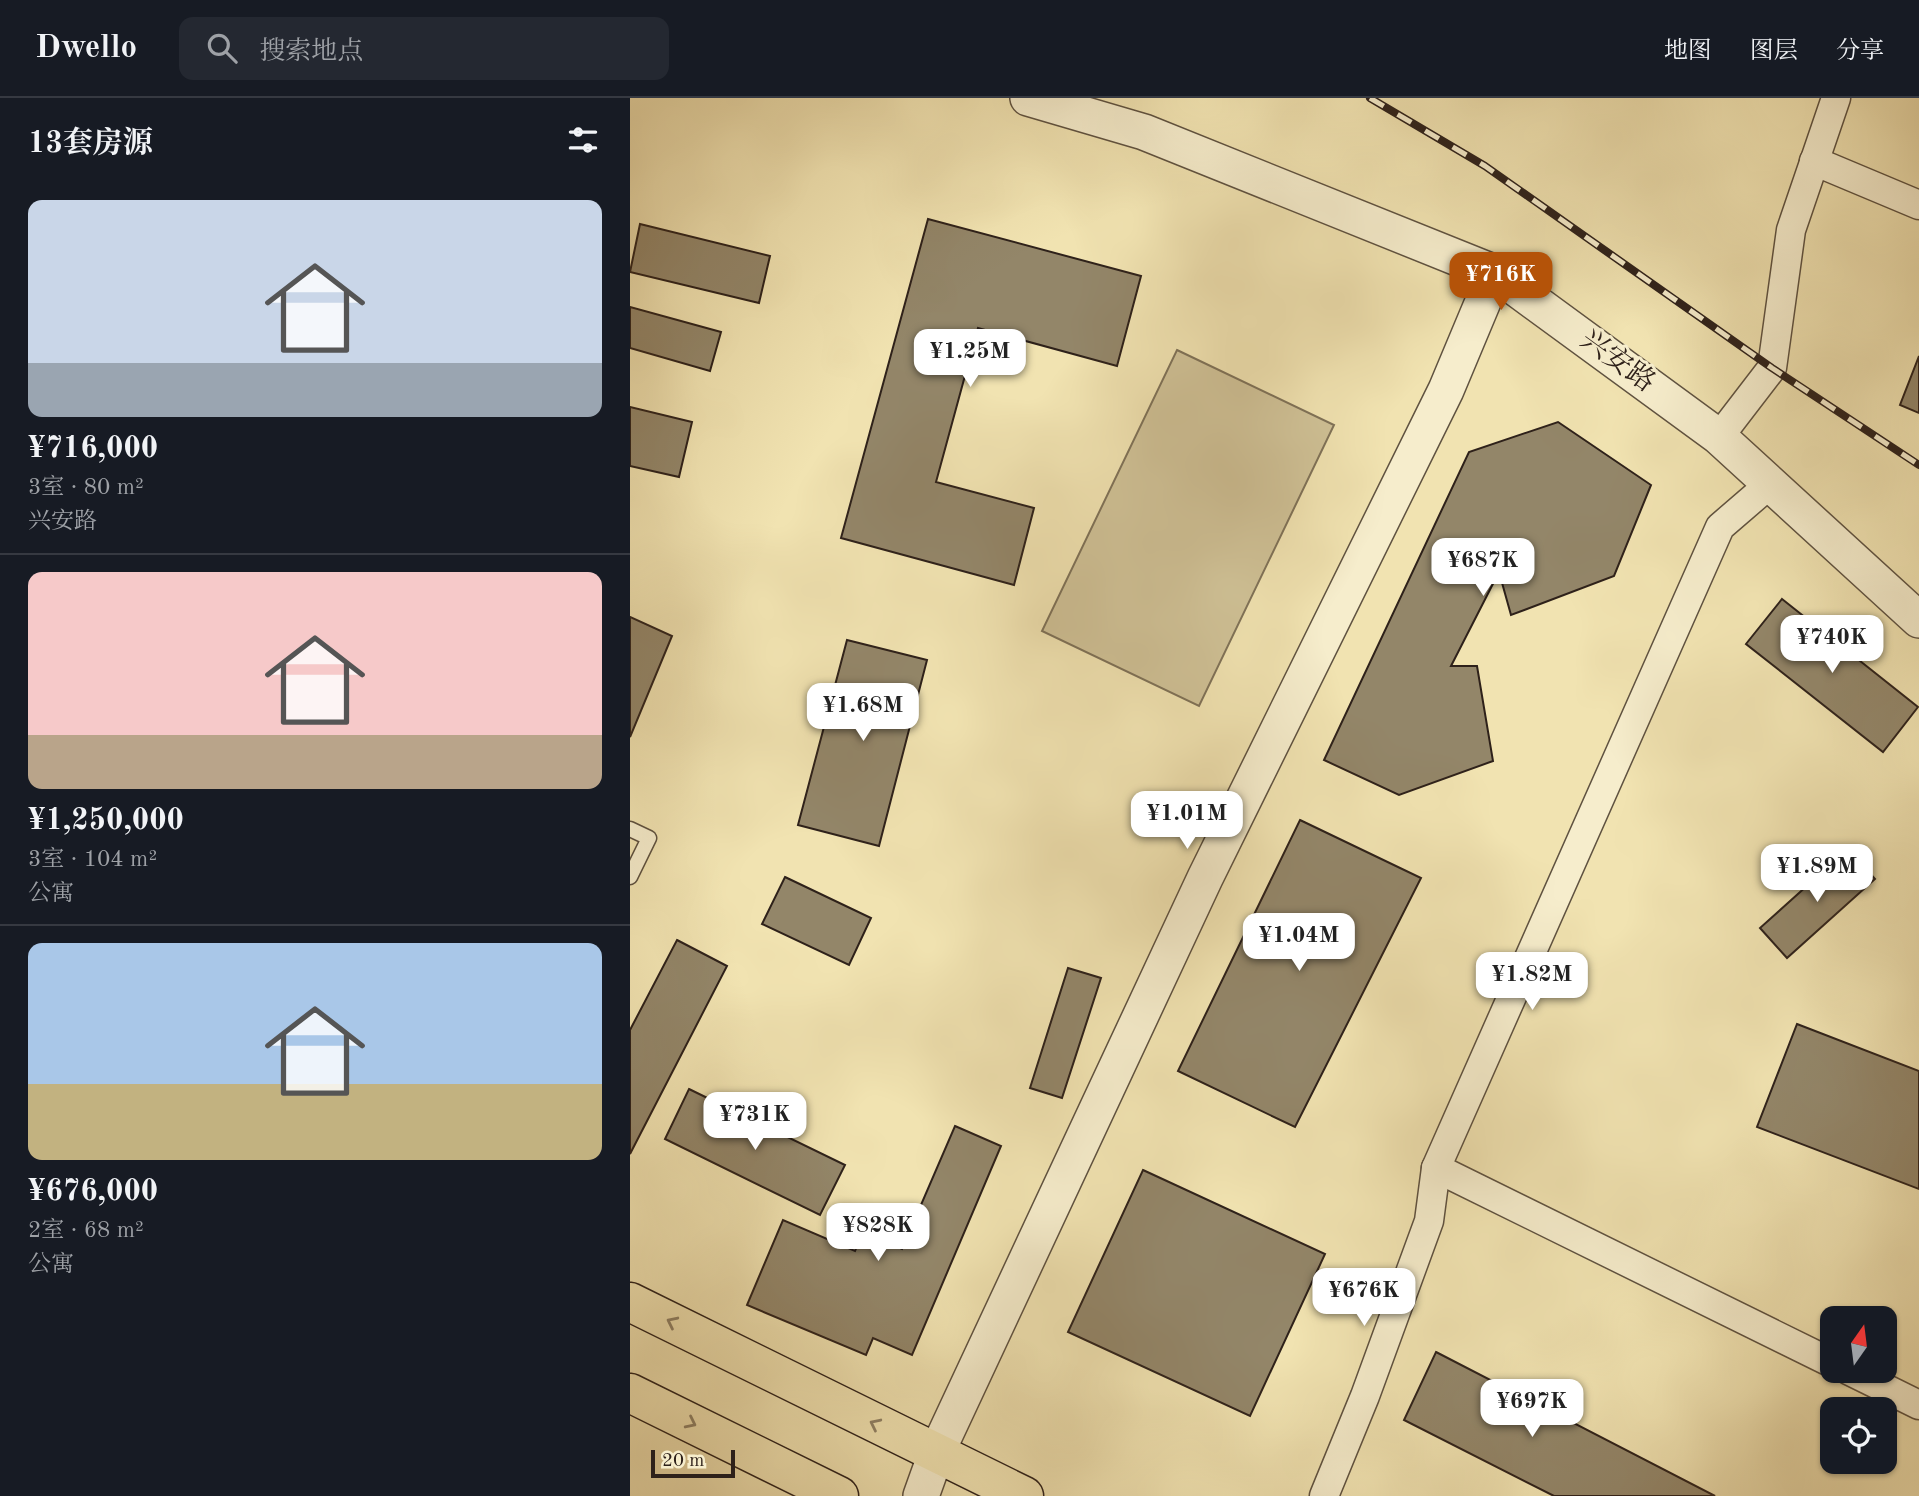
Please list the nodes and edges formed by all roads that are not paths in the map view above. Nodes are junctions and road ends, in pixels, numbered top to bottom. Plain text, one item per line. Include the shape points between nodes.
1 (1028, 98) edge
2 (1836, 98) edge
3 (1814, 161) junction
4 (1919, 205) edge
5 (1495, 273) junction
6 (1719, 437) junction
7 (1771, 483) junction
8 (1919, 620) edge
9 (630, 829) edge
10 (630, 877) edge
11 (1436, 1168) junction
12 (630, 1302) edge
13 (1820, 1357) edge
14 (1874, 1383) edge
15 (630, 1393) edge
16 (1919, 1405) edge
17 (936, 1454) junction
18 (839, 1496) edge
19 (921, 1496) edge
20 (1024, 1496) edge
21 (1324, 1496) edge

1 - 5 street, 兴安路 via 1144,132
2 - 3 street
3 - 4 street
3 - 6 street via 1791,230 1772,368
5 - 6 street, 兴安路
5 - 17 street via 1446,390 1205,878
6 - 7 street, 兴安路
7 - 8 street, 兴安路
7 - 11 street via 1720,527
9 - 10 lane via 649,838
11 - 13 street
11 - 21 street via 1429,1221 1366,1396
17 -> 12 highway
14 - 16 street
15 -> 18 highway
17 - 19 street
17 - 20 highway

